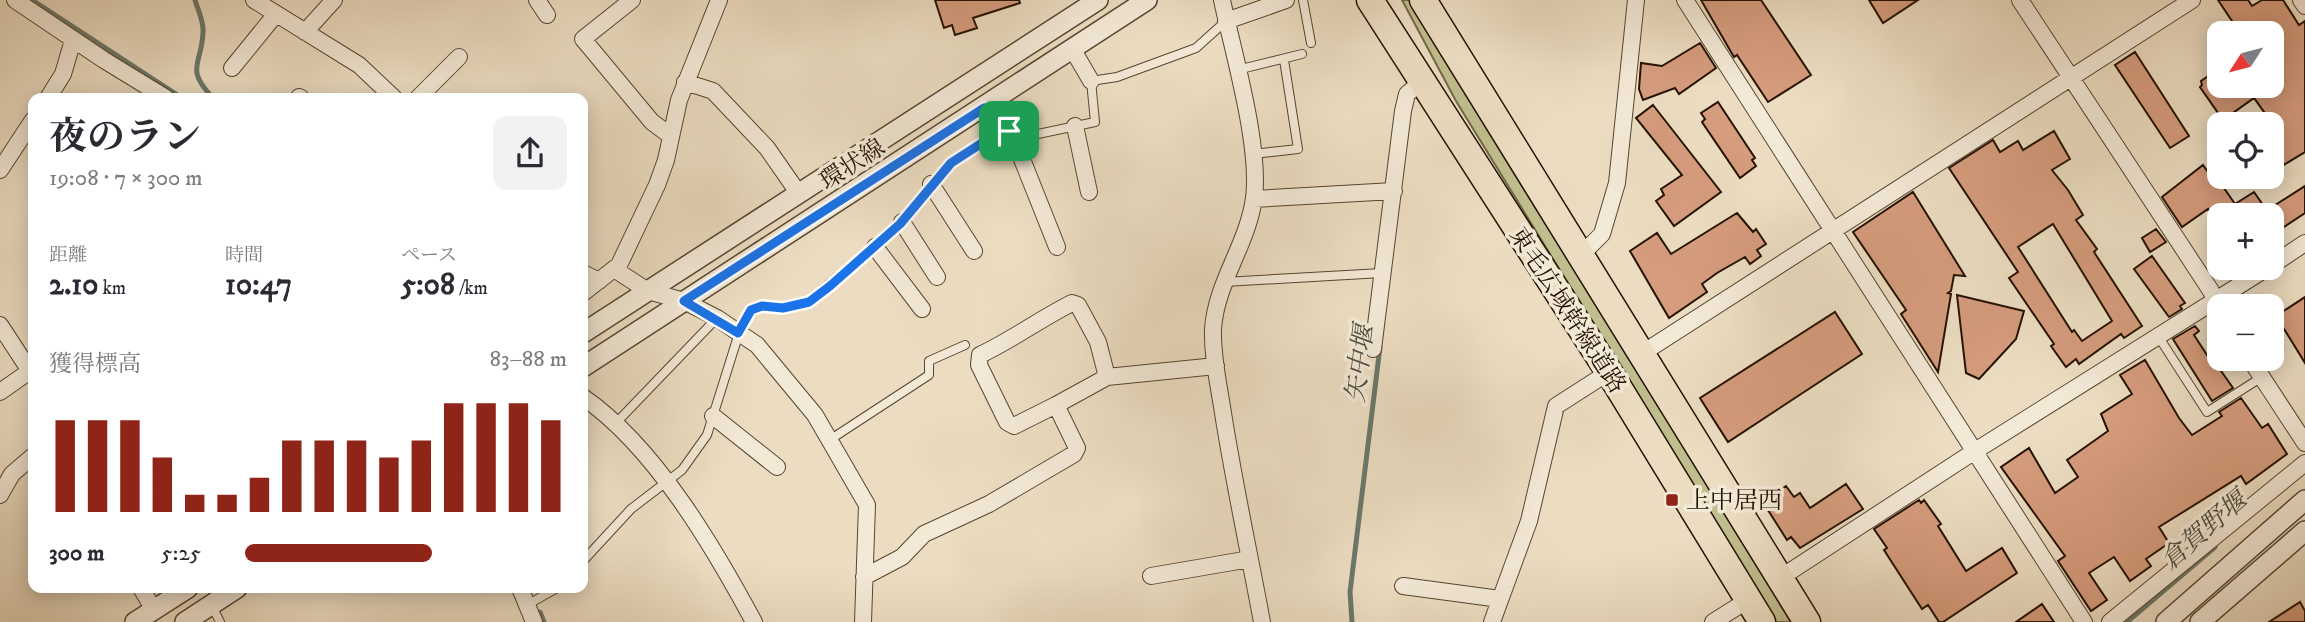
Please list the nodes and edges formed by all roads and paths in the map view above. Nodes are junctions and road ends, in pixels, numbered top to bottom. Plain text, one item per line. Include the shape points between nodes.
1 (15, 0) edge
2 (254, 0) edge
3 (334, 0) edge
4 (537, 0) edge
5 (632, 0) edge
6 (719, 0) edge
7 (1098, 0) edge
8 (1147, 0) edge
9 (1222, 0) edge
10 (1286, 0) edge
11 (1303, 0) edge
12 (1370, 0) edge
13 (1423, 0) edge
14 (1636, 0) edge
15 (1685, 0) edge
16 (2020, 0) edge
17 (2192, 0) edge
18 (2301, 0) edge
19 (2305, 6) edge
20 (276, 14) junction
21 (547, 15) dead end
22 (1226, 21) junction
23 (305, 32) junction
24 (73, 40) junction
25 (1311, 43) dead end
26 (1073, 50) junction
27 (1302, 54) dead end
28 (459, 57) dead end
29 (1284, 60) junction
30 (232, 68) dead end
31 (1237, 69) junction
32 (2068, 77) junction
33 (685, 82) junction
34 (1091, 82) junction
35 (1421, 82) junction
36 (51, 93) edge
37 (158, 93) edge
38 (389, 93) edge
39 (423, 93) edge
40 (984, 108) junction
41 (1075, 126) junction
42 (28, 127) edge
43 (1011, 135) junction
44 (671, 136) junction
45 (1253, 154) junction
46 (2, 161) edge
47 (931, 184) junction
48 (1394, 191) junction
49 (1090, 192) dead end
50 (799, 194) junction
51 (1254, 199) junction
52 (902, 222) junction
53 (1833, 229) junction
54 (2305, 243) edge
55 (875, 247) junction
56 (1057, 247) dead end
57 (974, 251) dead end
58 (1581, 254) junction
59 (2284, 257) edge
60 (614, 269) junction
61 (1382, 273) junction
62 (588, 276) edge
63 (937, 277) dead end
64 (2251, 280) edge
65 (599, 281) junction
66 (1224, 282) junction
67 (588, 289) edge
68 (648, 291) junction
69 (2212, 294) edge
70 (2233, 294) edge
71 (684, 301) junction
72 (922, 309) dead end
73 (2207, 311) edge
74 (717, 318) junction
75 (0, 325) edge
76 (588, 330) edge
77 (738, 333) junction
78 (2158, 337) junction
79 (965, 345) dead end
80 (1373, 349) dead end
81 (1641, 354) junction
82 (588, 364) edge
83 (1216, 366) junction
84 (28, 368) edge
85 (2258, 371) edge
86 (28, 372) edge
87 (1609, 372) junction
88 (1107, 377) junction
89 (2262, 377) junction
90 (0, 392) edge
91 (588, 401) edge
92 (1056, 405) junction
93 (713, 416) junction
94 (615, 424) junction
95 (831, 439) junction
96 (2305, 443) edge
97 (1975, 451) junction
98 (28, 460) edge
99 (2305, 463) edge
100 (777, 467) dead end
101 (668, 483) junction
102 (0, 495) edge
103 (2305, 500) edge
104 (2305, 531) edge
105 (588, 556) edge
106 (1250, 559) junction
107 (1152, 576) dead end
108 (864, 577) junction
109 (1780, 578) junction
110 (1403, 586) dead end
111 (144, 593) edge
112 (180, 593) edge
113 (233, 593) edge
114 (522, 593) edge
115 (548, 593) edge
116 (1500, 599) junction
117 (527, 605) junction
118 (155, 610) junction
119 (1755, 611) edge
120 (216, 613) edge
121 (135, 622) edge
122 (185, 622) edge
123 (534, 622) edge
124 (754, 622) edge
125 (863, 622) edge
126 (1262, 622) edge
127 (1492, 622) edge
128 (1713, 622) edge
129 (1807, 622) edge
130 (2084, 622) edge
131 (2110, 622) edge
132 (2166, 622) edge
133 (2200, 622) edge

1 - 24 street
2 - 20 street
3 - 23 street
4 - 21 street
5 - 44 street via 583,39 652,122
6 - 33 street
7 - 50 street, 環状線
8 - 26 street, 環状線
9 - 22 street
10 - 22 street
11 - 25 lane
12 - 35 highway, 東毛広域幹線道路
13 - 58 highway, 東毛広域幹線道路
14 - 58 street via 1617,183 1602,234
15 - 53 street
16 - 32 street
17 - 32 street
18 - 19 street
20 - 23 street
20 - 30 street
22 - 31 street
22 - 34 lane via 1196,48
23 - 38 street via 359,65
24 - 36 street via 63,74
24 - 37 street
26 - 34 street
26 - 40 street, 環状線
27 - 29 lane
28 - 39 street
29 - 31 lane
29 - 45 lane via 1298,149
31 - 45 street
32 - 53 street
32 - 69 street
33 - 44 street
33 - 50 street via 713,91 767,148
34 - 41 lane via 1095,122
35 - 48 street via 1412,87 1405,102
35 - 87 highway, 東毛広域幹線道路
40 - 43 street
40 - 71 street, 環状線
41 - 43 lane
41 - 49 street
42 - 46 street
43 - 47 lane via 985,141 951,163
43 - 56 street
44 - 60 street via 657,185
45 - 51 street
47 - 52 lane
47 - 57 street
48 - 51 street
48 - 61 street
50 - 68 street, 環状線
51 - 66 street
52 - 55 lane
52 - 63 street
53 - 81 street
53 - 97 street
54 - 59 street
55 - 72 street
55 - 77 lane via 809,302 751,310
58 - 81 highway, 東毛広域幹線道路
60 - 65 street
60 - 68 street
61 - 66 lane
61 - 80 street
62 - 65 street
64 - 70 street
65 - 67 street
66 - 83 street via 1213,330
68 - 71 street
68 - 76 street, 環状線
71 - 74 street
71 - 82 street, 環状線
73 - 78 street
74 - 77 street
74 - 94 lane
75 - 84 street
77 - 93 lane
77 - 95 street via 757,345
78 - 89 lane via 2207,412
78 - 97 street
79 - 95 lane via 929,361 929,374
81 - 109 highway, 東毛広域幹線道路
83 - 88 street
83 - 106 street
85 - 89 street
86 - 90 street
87 - 116 street via 1556,406 1529,521
87 - 119 highway, 東毛広域幹線道路
88 - 92 street
88 - 92 street via 1098,342 1078,305 1072,303 980,355 979,365 1007,422 1014,426
89 - 96 street
91 - 94 street
92 - 108 street via 1077,448 1074,454 989,504 924,534 902,557
93 - 100 street
93 - 101 lane via 707,435
94 - 101 street
95 - 108 street via 867,505
97 - 109 street
97 - 130 street
98 - 102 street via 12,474
99 - 131 street
101 - 105 lane via 631,509
101 - 124 street
103 - 132 street
104 - 133 street
106 - 107 street
106 - 126 street
108 - 125 street
109 - 129 highway, 東毛広域幹線道路
110 - 116 street
111 - 118 street
112 - 118 street
113 - 120 street
114 - 117 street
115 - 117 lane
116 - 127 street
117 - 123 street
118 - 121 street
119 - 128 street
120 - 122 street

